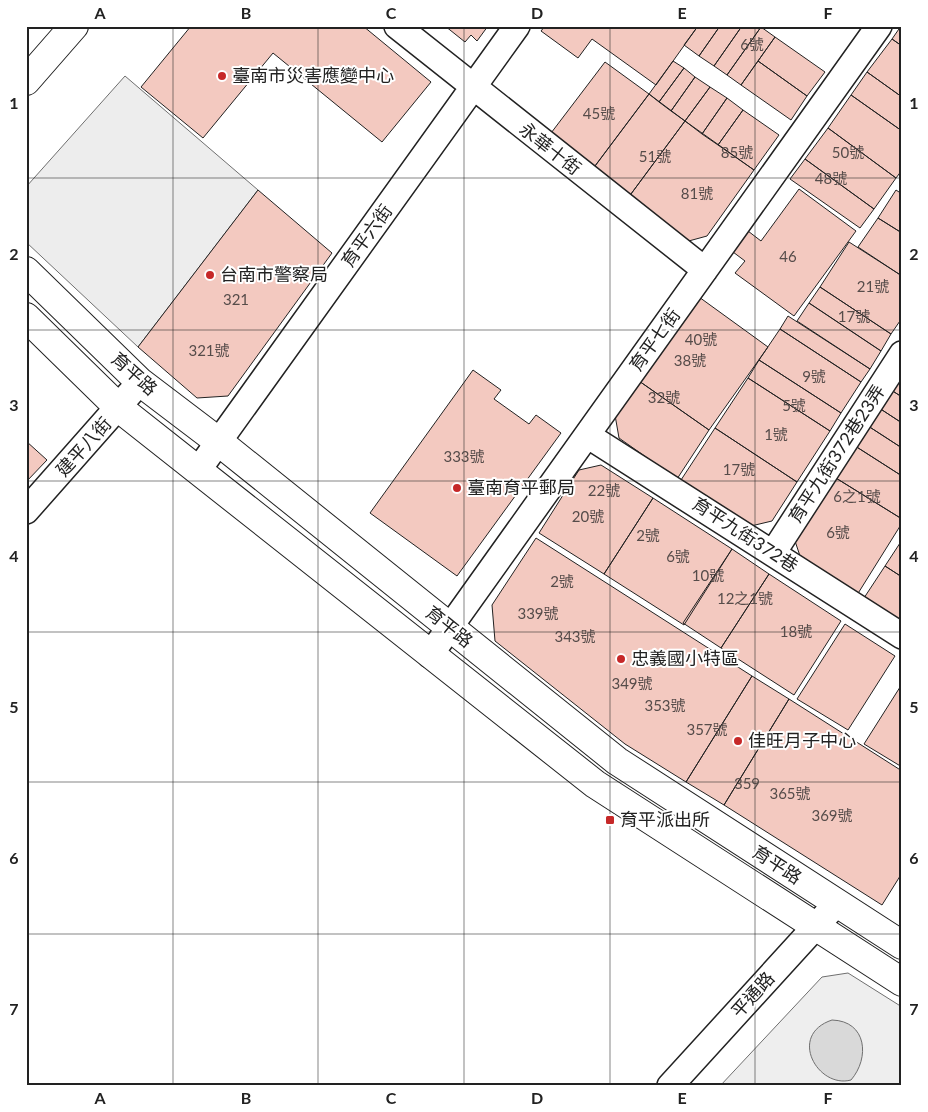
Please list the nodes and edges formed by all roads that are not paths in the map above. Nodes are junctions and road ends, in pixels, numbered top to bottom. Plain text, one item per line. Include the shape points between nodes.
1 (74, 26) edge
2 (397, 26) edge
3 (516, 26) edge
4 (879, 26) edge
5 (26, 81) edge
6 (472, 88) junction
7 (705, 270) junction
8 (26, 271) edge
9 (26, 317) edge
10 (902, 354) edge
11 (140, 382) junction
12 (119, 408) junction
13 (587, 434) junction
14 (219, 442) junction
15 (199, 469) junction
16 (26, 511) edge
17 (773, 553) junction
18 (450, 628) junction
19 (902, 636) edge
20 (430, 655) junction
21 (836, 904) junction
22 (814, 927) junction
23 (902, 945) edge
24 (902, 982) edge
25 (670, 1086) edge

1 - 5 street
2 - 6 street, 永華十街
3 - 6 street, 育平六街
4 - 7 street, 育平七街
6 - 7 street, 永華十街
6 - 14 street, 育平六街
7 - 13 street, 育平七街
8 - 11 street, 育平路
9 - 12 street, 育平路
10 - 17 street, 育平九街372巷23弄
11 - 12 street, 建平八街
11 - 14 street, 育平路
12 - 15 street, 育平路
12 - 16 street, 建平八街
13 - 17 street, 育平九街372巷
13 - 18 street, 育平七街
14 - 15 street, 育平六街
14 - 18 street, 育平路
15 - 20 street, 育平路
17 - 19 street, 育平九街372巷
18 - 20 street, 育平七街
18 - 21 street, 育平路 via 617,761
20 - 22 street, 育平路 via 594,784
21 - 22 street, 平通路
21 - 23 street, 育平路
22 - 24 street, 育平路
22 - 25 street, 平通路

